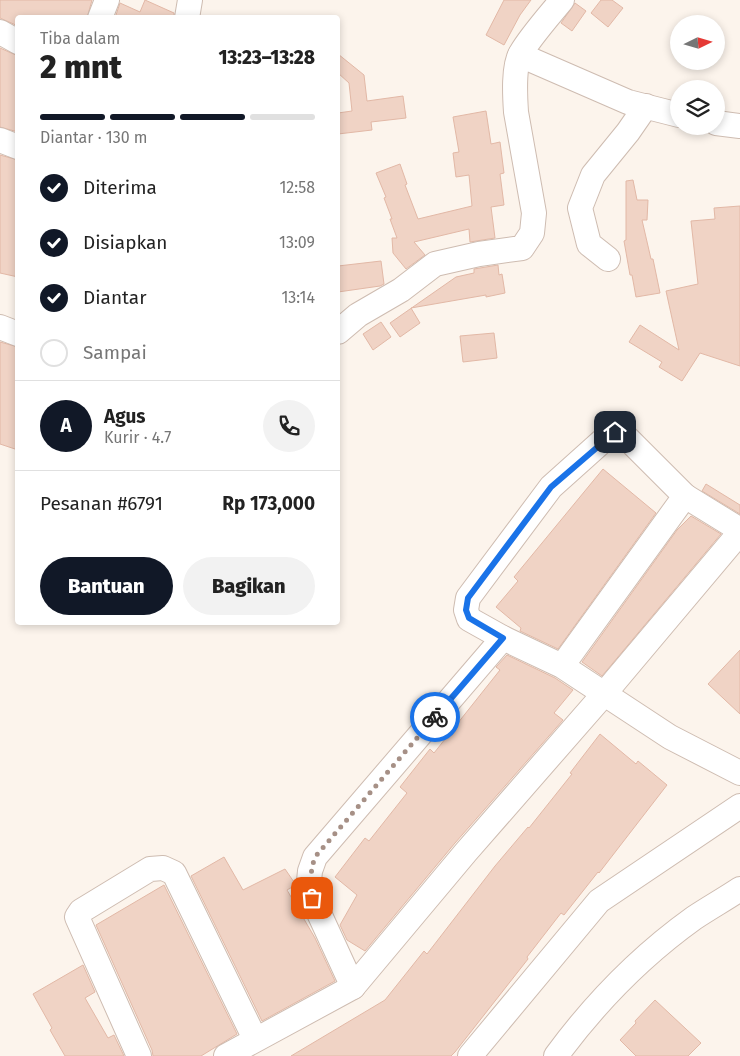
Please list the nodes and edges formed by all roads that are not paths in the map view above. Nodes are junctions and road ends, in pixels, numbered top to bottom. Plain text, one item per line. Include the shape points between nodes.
1 (108, 0) edge
2 (190, 0) edge
3 (562, 0) edge
4 (101, 15) edge
5 (188, 15) edge
6 (0, 32) edge
7 (15, 40) edge
8 (520, 54) junction
9 (646, 106) junction
10 (670, 112) edge
11 (725, 124) edge
12 (740, 126) edge
13 (0, 140) edge
14 (15, 146) edge
15 (608, 260) dead end
16 (340, 330) edge
17 (686, 496) junction
18 (739, 531) edge
19 (503, 638) junction
20 (562, 666) junction
21 (604, 694) junction
22 (740, 773) edge
23 (740, 806) edge
24 (740, 890) edge
25 (353, 987) junction
26 (255, 1039) junction
27 (139, 1056) edge
28 (226, 1056) edge
29 (470, 1056) edge
30 (556, 1056) edge

1 - 4 street
2 - 5 street
3 - 8 street
6 - 7 street
8 - 9 street via 628,102
8 - 16 street via 516,104 534,213 532,232 522,248 435,264
9 - 10 street
9 - 15 street via 593,175 580,208 589,244
11 - 12 street
13 - 14 street
17 - 18 street
17 - 19 street via 621,432 610,435 551,487 468,598 466,610 469,618
17 - 20 street
18 - 21 street
19 - 20 street
19 - 25 street via 315,857 309,882 312,898
20 - 21 street
21 - 22 street via 670,737
21 - 25 street
23 - 29 street via 599,901
24 - 30 street via 695,918 620,980 579,1024
25 - 26 street
26 - 27 street via 174,873 163,868 150,869 81,910 77,917
26 - 28 street

